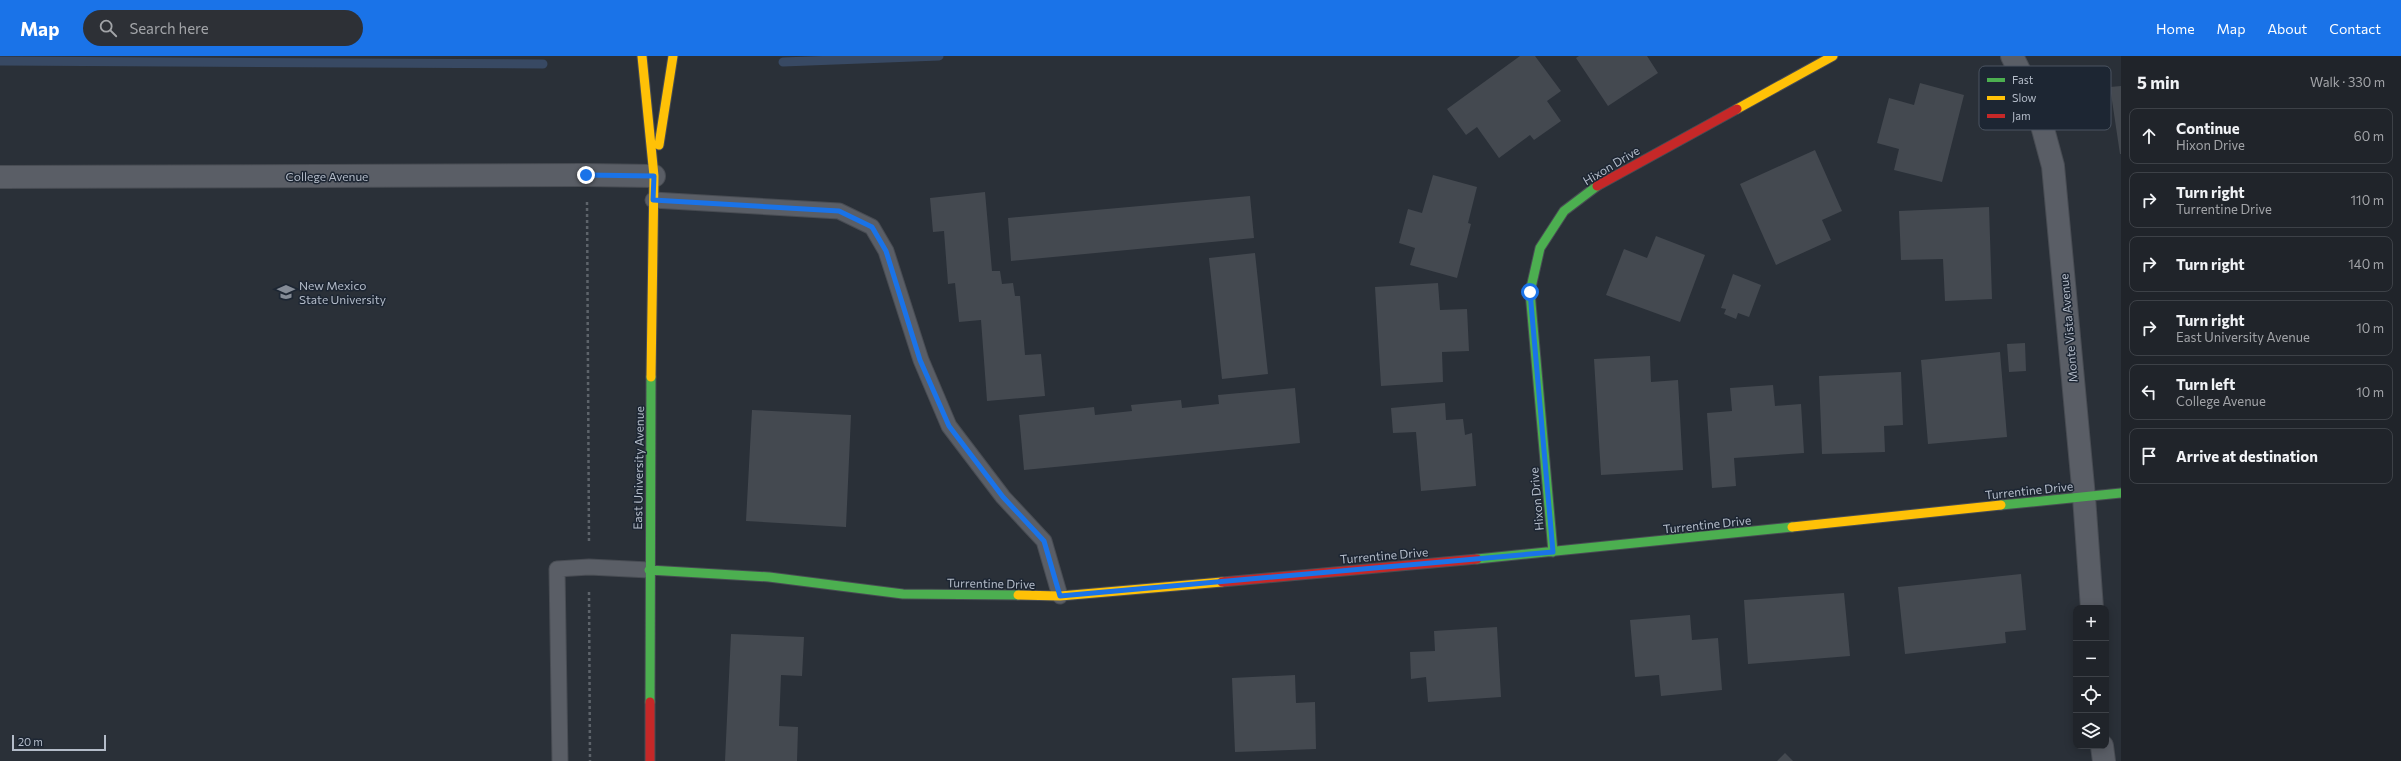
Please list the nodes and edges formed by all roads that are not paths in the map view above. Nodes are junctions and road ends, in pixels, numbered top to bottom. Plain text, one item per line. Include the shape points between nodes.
1 (642, 56) edge
2 (673, 56) edge
3 (1833, 56) edge
4 (2012, 56) edge
5 (2017, 66) edge
6 (2043, 130) edge
7 (654, 176) junction
8 (0, 177) edge
9 (653, 200) junction
10 (2121, 493) edge
11 (2084, 497) junction
12 (1553, 552) junction
13 (649, 570) junction
14 (1060, 596) junction
15 (2092, 605) edge
16 (2102, 749) edge
17 (560, 761) edge
18 (650, 761) edge
19 (2104, 761) edge

1 - 7 street, East University Avenue
2 - 7 street, East University Avenue
3 - 12 street, Hixon Drive via 1598,184 1564,211 1540,248 1530,292
4 - 5 street, Monte Vista Avenue
6 - 11 street, Monte Vista Avenue via 2053,166
7 - 8 street, College Avenue
7 - 9 street, East University Avenue
9 - 13 street, East University Avenue
9 - 14 lane via 839,211 872,227 886,251 920,360 949,426 1003,497 1044,541
10 - 11 street, Turrentine Drive
11 - 12 street, Turrentine Drive
11 - 15 street, Monte Vista Avenue
12 - 14 street, Turrentine Drive
13 - 14 street, Turrentine Drive via 769,578 903,594
13 - 17 lane via 589,567 557,569
13 - 18 street, East University Avenue
16 - 19 street

